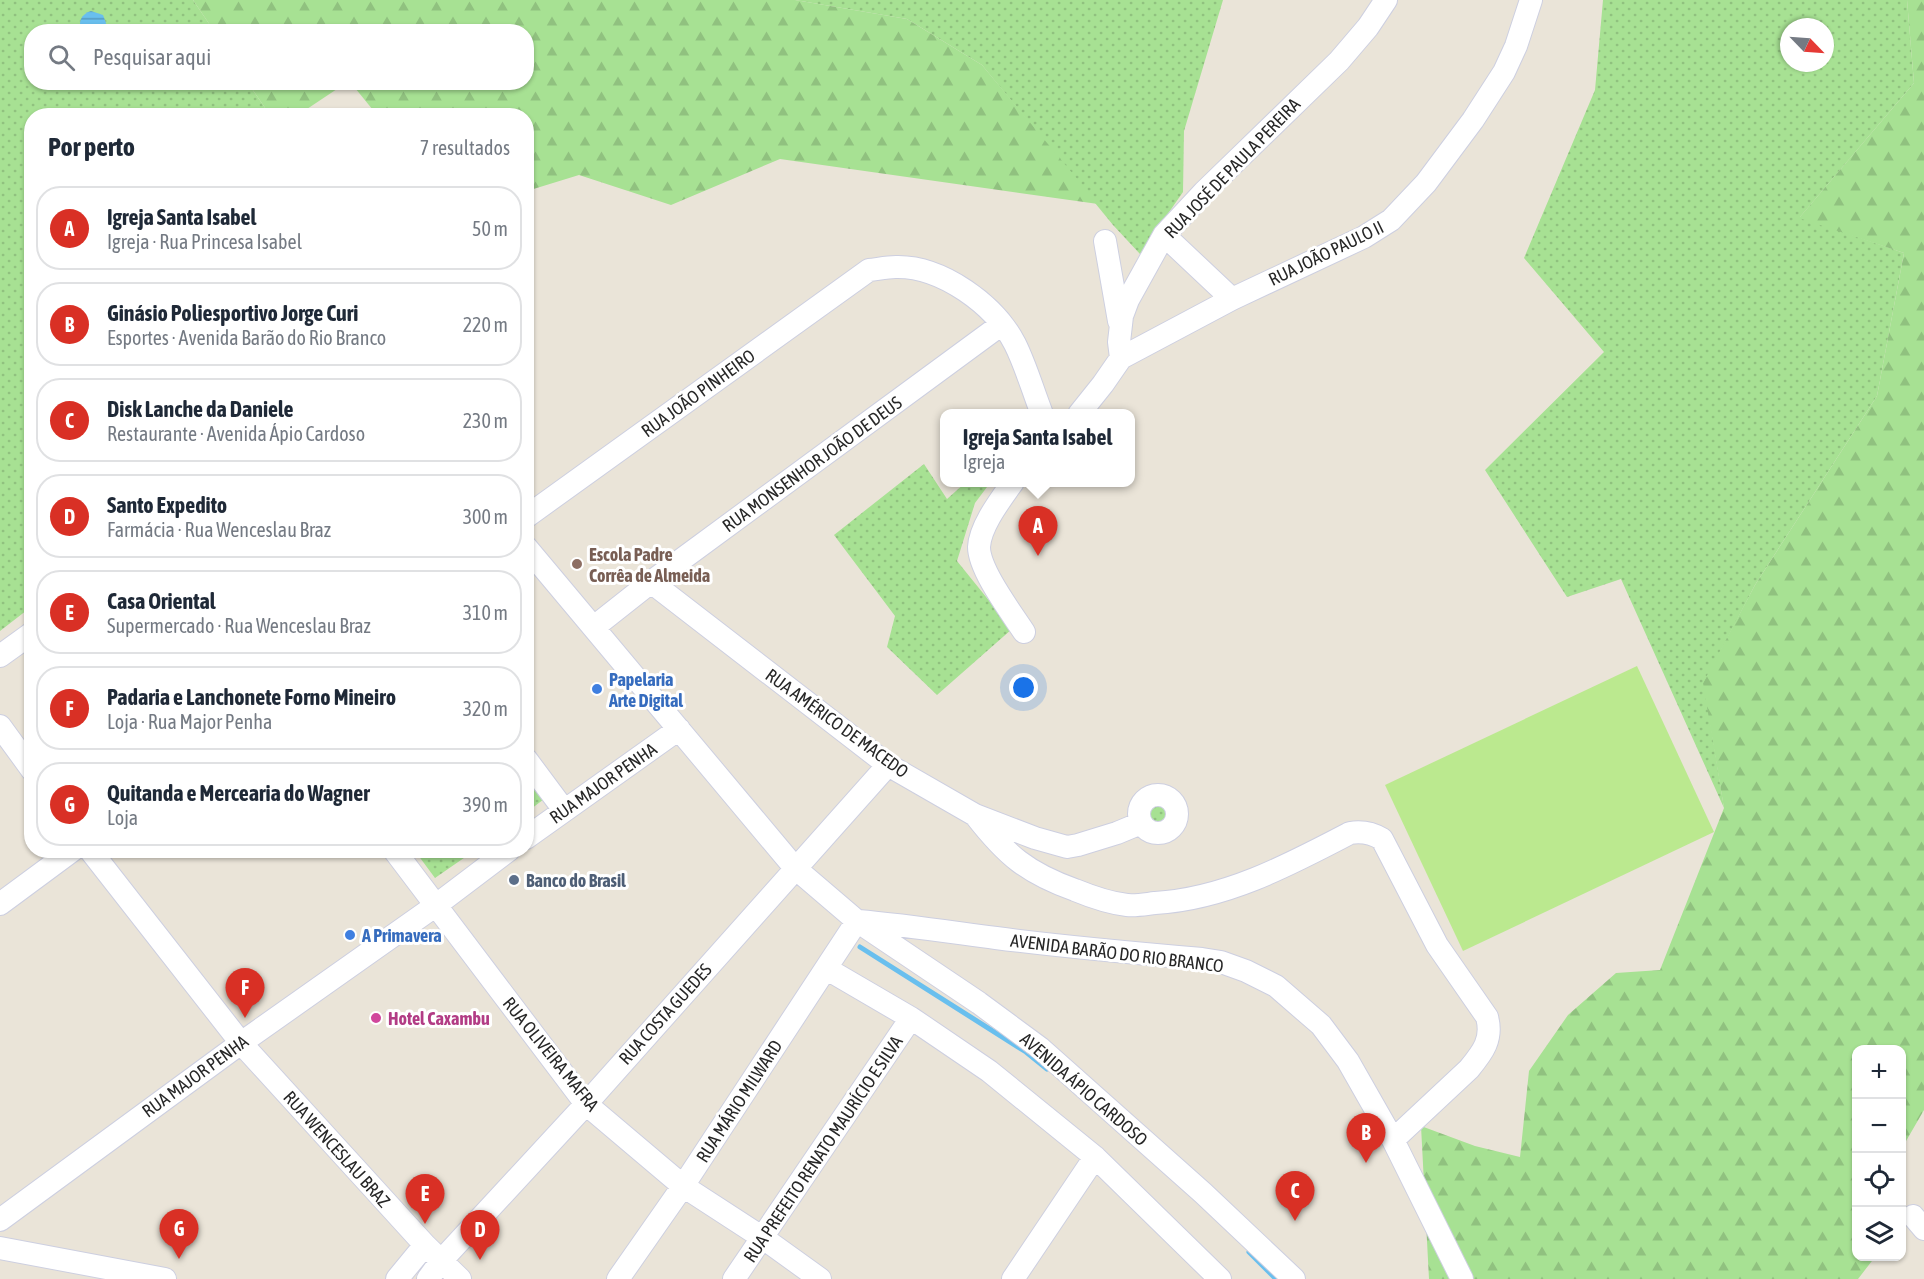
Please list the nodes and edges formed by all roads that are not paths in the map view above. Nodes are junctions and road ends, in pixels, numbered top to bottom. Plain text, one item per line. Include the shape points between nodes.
1 (1386, 0) edge
2 (1531, 0) edge
3 (1164, 235) junction
4 (1106, 242) dead end
5 (1232, 299) junction
6 (1002, 324) junction
7 (1120, 328) junction
8 (1121, 358) junction
9 (1040, 409) edge
10 (1083, 409) edge
11 (1010, 487) edge
12 (534, 511) edge
13 (534, 557) edge
14 (651, 582) junction
15 (594, 627) junction
16 (1024, 632) dead end
17 (24, 639) edge
18 (0, 656) edge
19 (0, 726) edge
20 (679, 729) junction
21 (24, 759) edge
22 (888, 765) junction
23 (534, 770) edge
24 (564, 810) junction
25 (975, 815) junction
26 (1141, 823) dead end
27 (534, 832) edge
28 (62, 858) edge
29 (96, 858) edge
30 (400, 858) edge
31 (498, 858) edge
32 (795, 868) junction
33 (0, 904) edge
34 (435, 906) junction
35 (857, 921) junction
36 (827, 969) junction
37 (911, 1018) junction
38 (241, 1042) junction
39 (586, 1104) junction
40 (1393, 1140) junction
41 (1095, 1157) junction
42 (683, 1186) junction
43 (0, 1220) edge
44 (763, 1238) junction
45 (425, 1245) junction
46 (0, 1248) edge
47 (434, 1270) edge
48 (165, 1279) edge
49 (397, 1279) edge
50 (460, 1279) edge
51 (618, 1279) edge
52 (734, 1279) edge
53 (820, 1279) edge
54 (1013, 1279) edge
55 (1220, 1279) edge
56 (1294, 1279) edge
57 (1462, 1279) edge

1 - 3 street, RUA JOSÉ DE PAULA PEREIRA via 1339,61
2 - 5 street, RUA JOÃO PAULO II via 1504,72 1473,120 1406,206 1364,237
3 - 5 street
3 - 7 street, RUA JOSÉ DE PAULA PEREIRA via 1128,300
4 - 7 street
5 - 8 street, RUA JOÃO PAULO II
6 - 9 street via 1015,344
6 - 12 street, RUA JOÃO PINHEIRO via 979,300 941,278 908,268 868,270
6 - 14 street, RUA MONSENHOR JOÃO DE DEUS
7 - 8 street, RUA JOSÉ DE PAULA PEREIRA
8 - 10 street, RUA JOÃO PAULO II
11 - 16 street via 987,521 979,547 982,564
13 - 15 street, AVENIDA ÁPIO CARDOSO
14 - 15 street, RUA MONSENHOR JOÃO DE DEUS
14 - 22 street, RUA AMÉRICO DE MACEDO
15 - 20 street, AVENIDA ÁPIO CARDOSO
17 - 18 street
19 - 21 street
20 - 24 street, RUA MAJOR PENHA
20 - 32 street, AVENIDA ÁPIO CARDOSO
22 - 25 street, RUA AMÉRICO DE MACEDO
22 - 32 street, RUA COSTA GUEDES
23 - 24 street
24 - 27 street, RUA MAJOR PENHA
25 - 26 street, RUA AMÉRICO DE MACEDO via 1067,847
25 - 40 street via 994,840 1023,866 1106,902 1129,905 1176,902 1216,892 1259,877 1350,833 1360,831 1382,839 1437,945 1487,1017 1491,1029 1480,1056 1469,1069
28 - 33 street
29 - 38 street, RUA WENCESLAU BRAZ
30 - 34 street, RUA OLIVEIRA MAFRA
31 - 34 street, RUA MAJOR PENHA
32 - 35 street, AVENIDA ÁPIO CARDOSO
32 - 39 street, RUA COSTA GUEDES
34 - 38 street, RUA MAJOR PENHA
34 - 39 street, RUA OLIVEIRA MAFRA
35 - 36 street, RUA MÁRIO MILWARD
35 - 40 street, AVENIDA BARÃO DO RIO BRANCO via 1202,959 1246,971 1276,986 1321,1025 1348,1061
35 - 56 street, AVENIDA ÁPIO CARDOSO via 1040,1048
36 - 37 street
36 - 42 street, RUA MÁRIO MILWARD
37 - 41 street via 989,1071
37 - 44 street, RUA PREFEITO RENATO MAURÍCIO E SILVA
38 - 43 street, RUA MAJOR PENHA
38 - 45 street, RUA WENCESLAU BRAZ
39 - 42 street, RUA OLIVEIRA MAFRA
39 - 47 street, RUA COSTA GUEDES
40 - 57 street, AVENIDA BARÃO DO RIO BRANCO
41 - 54 street
41 - 55 street
42 - 44 street, RUA OLIVEIRA MAFRA
42 - 51 street, RUA MÁRIO MILWARD
44 - 52 street, RUA PREFEITO RENATO MAURÍCIO E SILVA
44 - 53 street, RUA OLIVEIRA MAFRA
45 - 47 street, RUA WENCESLAU BRAZ
45 - 49 street
46 - 48 street
47 - 50 street, RUA WENCESLAU BRAZ

